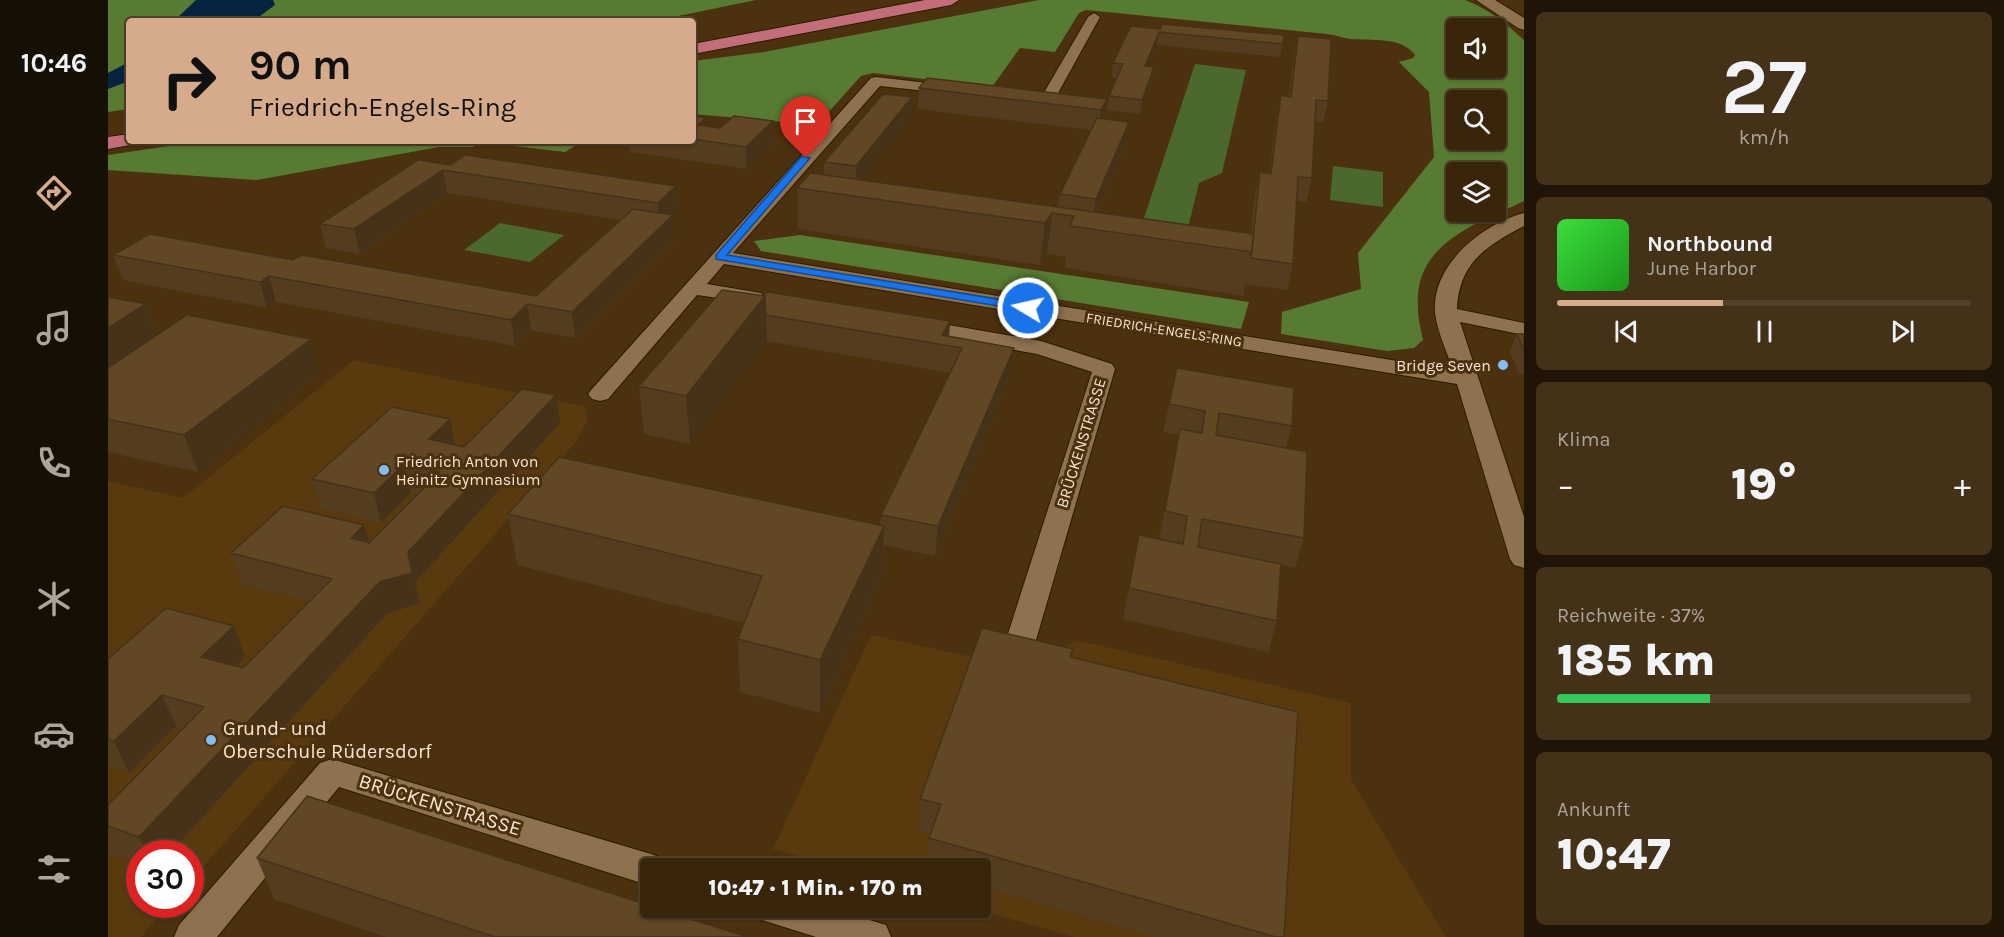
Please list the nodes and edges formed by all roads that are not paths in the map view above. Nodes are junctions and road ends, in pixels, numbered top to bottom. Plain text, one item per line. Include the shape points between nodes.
1 (887, 0) edge
2 (951, 0) edge
3 (1484, 0) edge
4 (1094, 17) dead end
5 (1524, 25) edge
6 (696, 35) edge
7 (696, 48) edge
8 (967, 92) edge
9 (1001, 96) edge
10 (126, 124) edge
11 (108, 127) edge
12 (126, 140) edge
13 (108, 143) edge
14 (1524, 219) edge
15 (719, 257) junction
16 (695, 288) junction
17 (770, 300) edge
18 (1446, 313) junction
19 (898, 322) edge
20 (1524, 329) edge
21 (1466, 379) junction
22 (600, 394) dead end
23 (1524, 559) edge
24 (1021, 640) edge
25 (640, 867) edge
26 (808, 918) edge
27 (193, 937) edge
28 (872, 937) edge

1 - 6 highway
2 - 7 highway
3 - 5 street
4 - 9 street via 1047,101
8 - 15 street via 876,81
10 - 11 highway
12 - 13 highway
14 - 18 street via 1489,238 1460,262 1446,294
15 - 16 street
15 - 21 street, FRIEDRICH-ENGELS-RING
16 - 17 street
16 - 22 street
18 - 20 street
18 - 21 street
19 - 24 street, BRÜCKENSTRASSE via 1041,348 1104,369
21 - 23 street
25 - 27 street, BRÜCKENSTRASSE via 332,772
26 - 28 street

